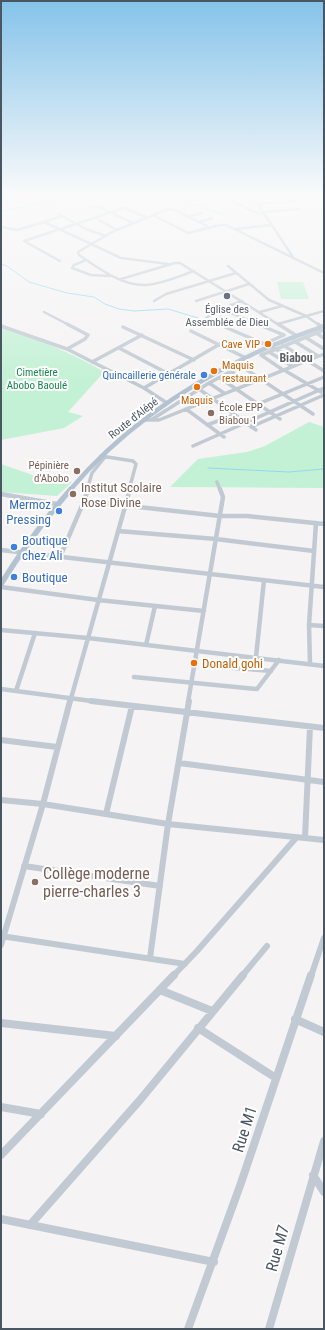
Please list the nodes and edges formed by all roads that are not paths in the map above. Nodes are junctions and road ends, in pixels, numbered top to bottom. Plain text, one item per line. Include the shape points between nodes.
1 (57, 259) edge
2 (126, 259) edge
3 (296, 259) edge
4 (86, 260) joint
5 (60, 261) dead end
6 (171, 264) junction
7 (228, 266) dead end
8 (194, 271) junction
9 (236, 273) junction
10 (324, 273) edge
11 (113, 276) junction
12 (121, 279) junction
13 (209, 281) junction
14 (249, 284) junction
15 (225, 291) junction
16 (154, 301) dead end
17 (196, 301) dead end
18 (242, 302) junction
19 (282, 306) junction
20 (221, 309) junction
21 (324, 311) edge
22 (44, 312) dead end
23 (260, 312) junction
24 (306, 316) junction
25 (278, 324) junction
26 (1, 326) edge
27 (123, 327) dead end
28 (323, 328) edge
29 (190, 332) dead end
30 (316, 333) junction
31 (142, 335) junction
32 (297, 336) junction
33 (305, 337) junction
34 (324, 338) edge
35 (294, 341) junction
36 (220, 344) junction
37 (264, 344) junction
38 (283, 346) junction
39 (67, 348) junction
40 (119, 348) junction
41 (270, 349) junction
42 (276, 349) junction
43 (324, 349) edge
44 (324, 354) edge
45 (318, 356) junction
46 (246, 358) junction
47 (194, 360) junction
48 (307, 360) junction
49 (92, 362) junction
50 (299, 363) junction
51 (292, 366) junction
52 (283, 370) junction
53 (231, 371) junction
54 (324, 371) edge
55 (169, 374) junction
56 (324, 377) edge
57 (220, 378) junction
58 (261, 379) junction
59 (209, 383) junction
60 (248, 384) junction
61 (307, 384) junction
62 (144, 388) junction
63 (324, 388) edge
64 (199, 389) junction
65 (236, 389) junction
66 (318, 391) junction
67 (224, 393) junction
68 (283, 394) junction
69 (324, 395) edge
70 (188, 397) junction
71 (211, 399) junction
72 (295, 402) junction
73 (167, 403) junction
74 (198, 404) junction
75 (260, 404) junction
76 (301, 406) junction
77 (186, 409) junction
78 (246, 409) dead end
79 (271, 412) junction
80 (313, 414) dead end
81 (234, 415) junction
82 (278, 418) junction
83 (143, 420) junction
84 (151, 420) junction
85 (245, 423) junction
86 (208, 425) junction
87 (251, 427) junction
88 (256, 430) dead end
89 (220, 434) junction
90 (224, 437) dead end
91 (193, 446) dead end
92 (103, 456) junction
93 (217, 482) dead end
94 (1, 494) edge
95 (84, 501) junction
96 (57, 504) junction
97 (125, 506) junction
98 (220, 516) junction
99 (316, 523) junction
100 (324, 524) edge
101 (118, 531) junction
102 (216, 539) junction
103 (1, 550) edge
104 (314, 551) junction
105 (20, 552) junction
106 (60, 557) junction
107 (110, 563) junction
108 (210, 574) junction
109 (264, 580) junction
110 (1, 585) edge
111 (312, 586) junction
112 (324, 587) edge
113 (98, 600) junction
114 (155, 606) junction
115 (204, 611) junction
116 (309, 625) junction
117 (324, 626) edge
118 (1, 630) edge
119 (35, 633) junction
120 (88, 638) junction
121 (146, 644) junction
122 (198, 650) junction
123 (256, 657) junction
124 (279, 660) junction
125 (310, 664) junction
126 (324, 666) edge
127 (223, 667) dead end
128 (271, 671) junction
129 (134, 677) dead end
130 (192, 682) junction
131 (1, 689) edge
132 (16, 691) junction
133 (71, 699) junction
134 (132, 706) junction
135 (188, 711) junction
136 (310, 727) junction
137 (324, 728) edge
138 (1, 740) edge
139 (57, 747) junction
140 (179, 763) junction
141 (308, 780) junction
142 (324, 782) edge
143 (1, 800) edge
144 (43, 804) junction
145 (106, 814) junction
146 (168, 824) junction
147 (296, 838) junction
148 (305, 838) junction
149 (324, 840) edge
150 (24, 866) junction
151 (160, 886) junction
152 (2, 936) edge
153 (324, 938) edge
154 (1, 945) edge
155 (267, 946) dead end
156 (150, 958) junction
157 (185, 964) junction
158 (160, 990) junction
159 (212, 1011) junction
160 (295, 1019) junction
161 (1, 1023) edge
162 (198, 1028) junction
163 (324, 1032) edge
164 (116, 1036) junction
165 (276, 1078) junction
166 (1, 1107) edge
167 (41, 1114) junction
168 (324, 1141) edge
169 (1, 1155) edge
170 (313, 1175) junction
171 (324, 1192) edge
172 (1, 1219) edge
173 (30, 1225) junction
174 (214, 1262) junction
175 (188, 1329) edge
176 (269, 1329) edge

1 - 5 street
2 - 6 street
3 - 10 street
4 - 11 street
4 - 11 street via 72,268 91,274
6 - 8 street via 180,263
6 - 12 street
7 - 9 street
8 - 12 street via 144,286
8 - 13 street
9 - 13 street
9 - 14 street
11 - 12 street
13 - 15 street
13 - 16 street via 166,294
14 - 15 street
14 - 19 street via 269,300
15 - 17 street
15 - 18 street
18 - 20 street
18 - 23 street
19 - 23 street
19 - 24 street
20 - 37 street via 206,318
20 - 37 street via 284,335
21 - 24 street
22 - 39 street via 88,335
23 - 25 street
24 - 25 street
24 - 28 street
25 - 32 street
26 - 39 street
27 - 31 street
28 - 30 street
28 - 32 main road, Route d'Alépé
29 - 36 street
30 - 33 street
30 - 34 street
31 - 40 street
31 - 47 street
32 - 41 main road, Route d'Alépé
33 - 35 street
33 - 43 street
35 - 38 street
35 - 45 street
36 - 46 street
36 - 47 street
37 - 41 street
38 - 42 street
38 - 48 street
39 - 49 street
40 - 49 street
40 - 55 street
41 - 42 street
41 - 46 main road, Route d'Alépé
41 - 51 street
41 - 52 street via 261,356
42 - 50 street
44 - 45 street
45 - 48 street
46 - 73 main road, Route d'Alépé
47 - 55 street
48 - 50 street
48 - 54 street
49 - 62 street
50 - 51 street
51 - 52 street
52 - 58 street
52 - 61 street
53 - 57 street
53 - 58 street via 243,366
53 - 60 street
55 - 62 street
56 - 61 street
57 - 59 street
57 - 65 street
58 - 60 street
58 - 68 street
59 - 64 street
59 - 67 street
60 - 65 street
61 - 66 street
61 - 68 street
62 - 73 street
63 - 66 street
64 - 70 street
64 - 71 street
65 - 67 street
65 - 75 street
66 - 69 street
66 - 72 street
67 - 71 street
68 - 72 street
68 - 75 street
69 - 76 street
70 - 74 street
70 - 84 street
71 - 74 street
71 - 81 street
72 - 76 street
72 - 79 street
73 - 83 main road, Route d'Alépé
74 - 77 street
75 - 78 street
75 - 79 street
76 - 80 street
76 - 82 street
77 - 84 street via 159,420
77 - 86 street
79 - 82 street
79 - 85 street
81 - 85 street
81 - 86 street
82 - 87 street
83 - 84 street
83 - 92 main road, Route d'Alépé
85 - 87 street
85 - 89 street
86 - 89 street
87 - 88 street
89 - 90 street
89 - 91 street
92 - 95 street via 92,473
92 - 96 main road, Route d'Alépé via 69,488
92 - 97 street via 136,464
93 - 98 street via 223,495
94 - 96 street
95 - 97 street
95 - 106 street
96 - 105 main road, Route d'Alépé
97 - 98 street
97 - 101 street
98 - 99 street
98 - 102 street
99 - 100 street
99 - 104 street
101 - 102 street
101 - 107 street
102 - 104 street
102 - 108 street
103 - 105 street
104 - 111 street
105 - 106 street
105 - 110 main road, Route d'Alépé
106 - 107 street
107 - 108 street
107 - 113 street
108 - 109 street
108 - 115 street
109 - 111 street
109 - 123 street
110 - 113 street
111 - 112 street
111 - 116 street
113 - 114 street
113 - 120 street
114 - 115 street
114 - 121 street
115 - 122 street
116 - 117 street
116 - 125 street
118 - 119 street
119 - 120 street
119 - 132 street
120 - 121 street
120 - 133 street
121 - 122 street
122 - 123 street
122 - 130 street
123 - 124 street
124 - 125 street
124 - 128 street
125 - 126 street
127 - 128 street
128 - 130 street via 260,688 256,689
129 - 130 street
130 - 135 street
131 - 132 street
132 - 133 street
133 - 134 street
133 - 139 street
134 - 135 street
134 - 145 street
135 - 136 street
135 - 140 street
136 - 137 street
136 - 141 street
138 - 139 street
139 - 144 street
140 - 141 street
140 - 146 street
141 - 142 street
141 - 148 street
143 - 144 street
144 - 145 street
144 - 150 street
145 - 146 street
146 - 147 street
146 - 151 street
147 - 148 street
147 - 157 street
148 - 149 street
150 - 151 street
150 - 152 street
151 - 156 street
152 - 154 street
152 - 156 street
153 - 160 street, Rue M1
155 - 159 street
156 - 157 street
157 - 158 street
158 - 159 street
158 - 164 street
159 - 162 street
160 - 163 street
160 - 165 street, Rue M1
161 - 164 street
162 - 165 street
162 - 173 street via 140,1100
164 - 167 street
165 - 174 street, Rue M1
166 - 167 street
167 - 169 street
168 - 170 street, Rue M7
170 - 171 street
170 - 176 street, Rue M7
172 - 173 street
173 - 174 street
174 - 175 street, Rue M1

